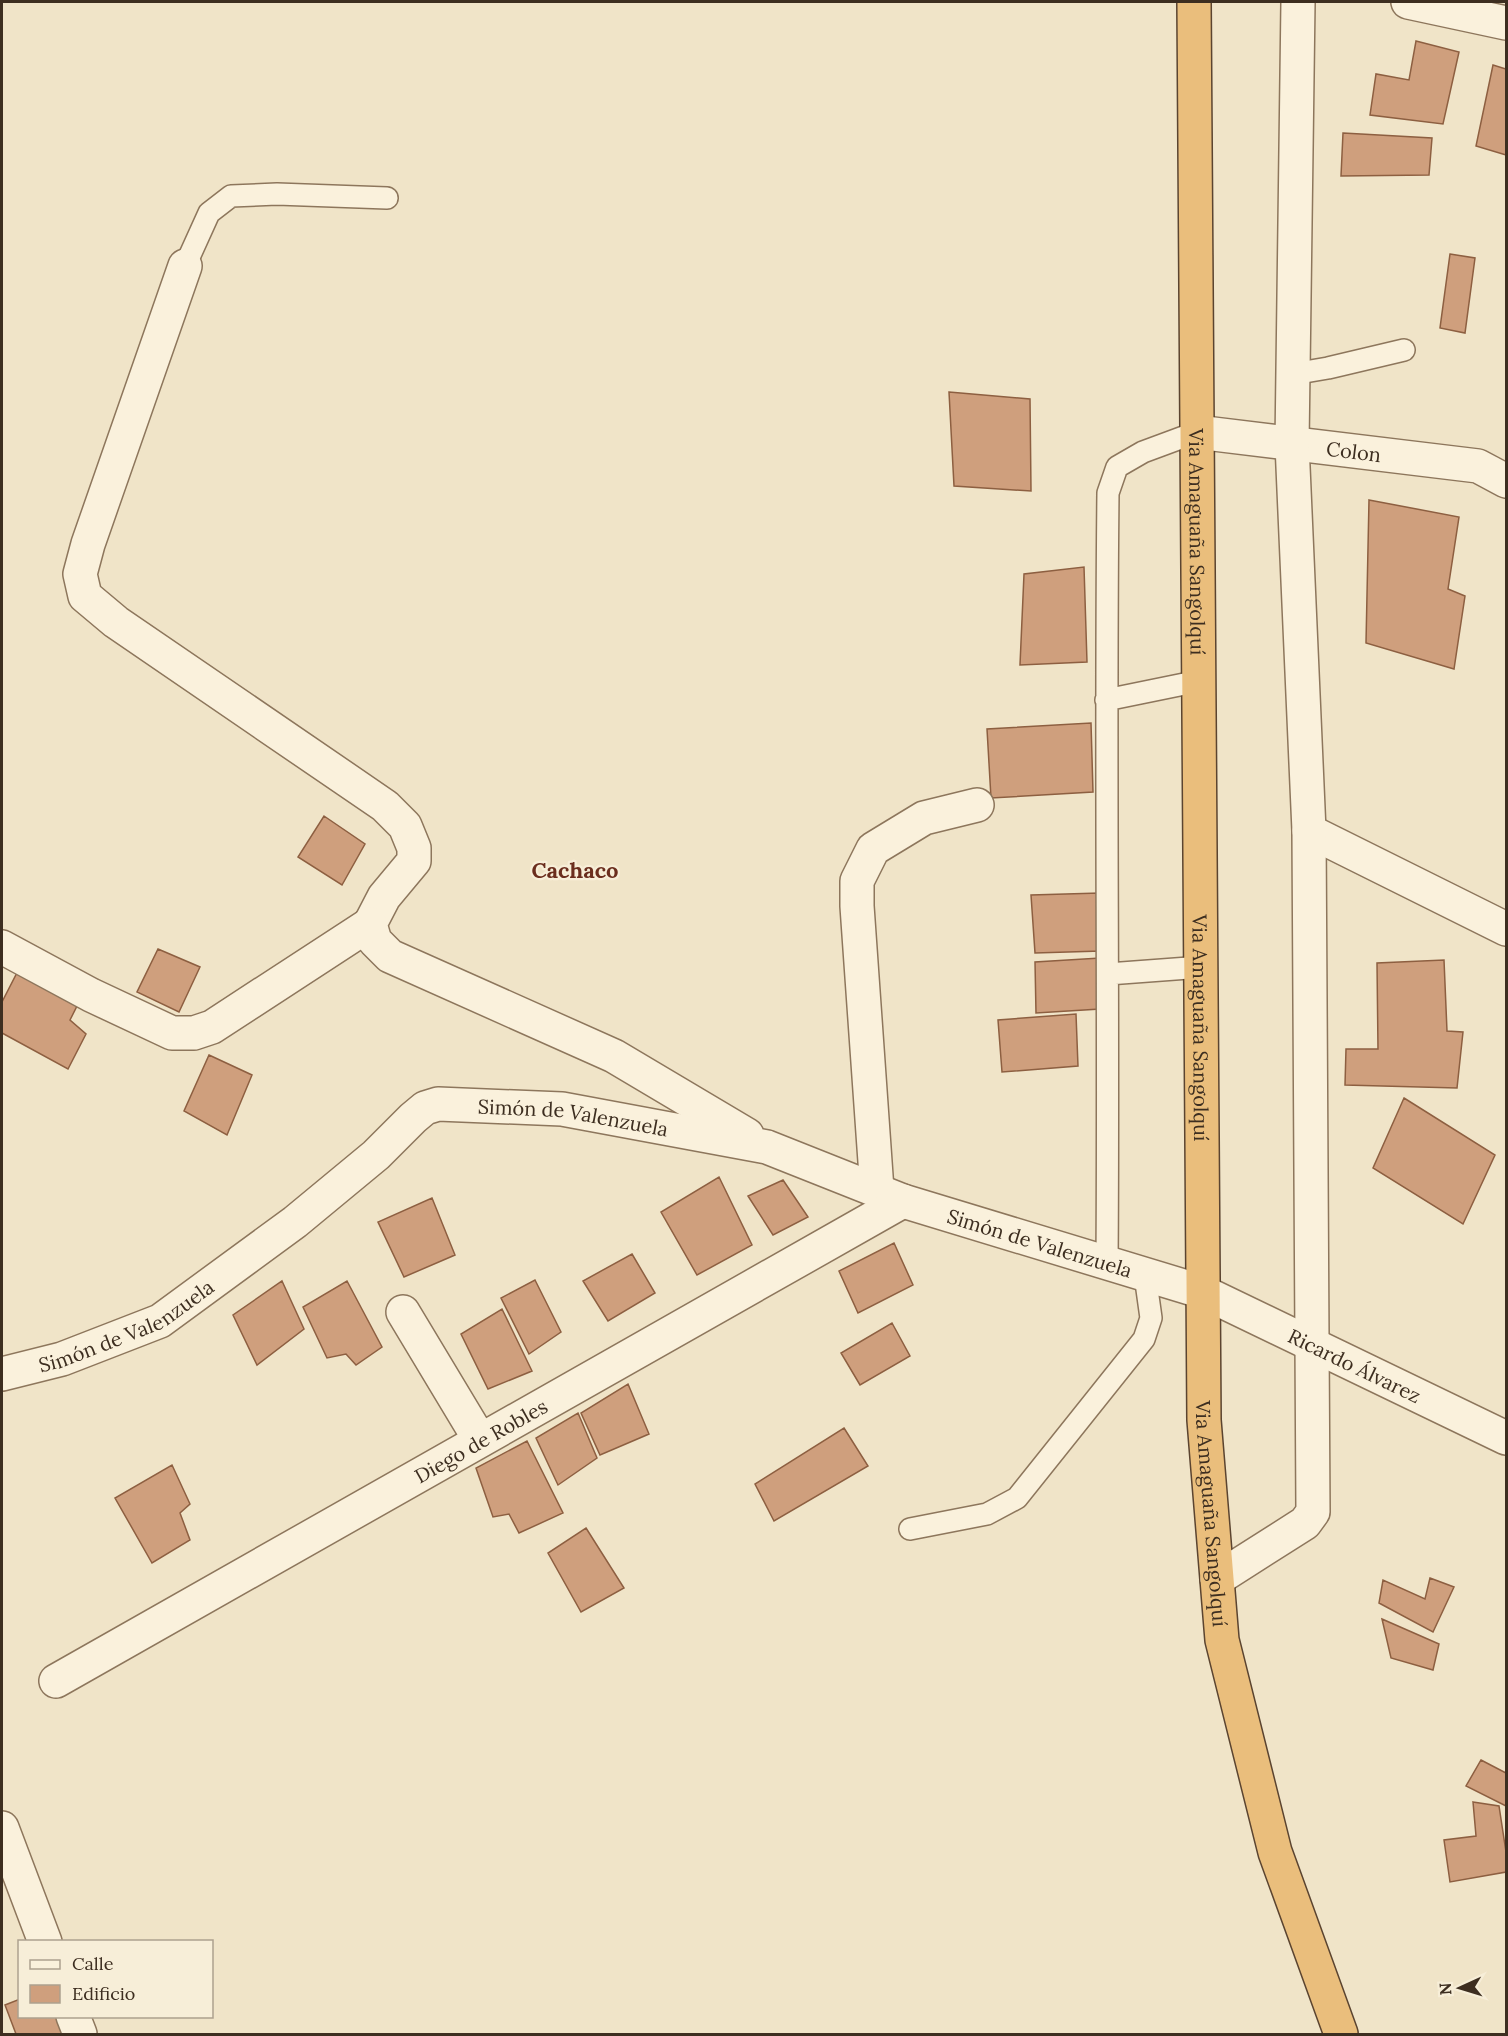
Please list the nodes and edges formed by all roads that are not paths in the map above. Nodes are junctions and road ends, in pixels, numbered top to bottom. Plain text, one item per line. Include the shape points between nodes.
1 (1194, 2) edge
2 (1298, 2) edge
3 (1408, 2) edge
4 (1506, 23) edge
5 (387, 198) dead end
6 (185, 266) joint
7 (1404, 350) dead end
8 (1293, 374) junction
9 (1197, 432) junction
10 (1292, 444) junction
11 (1506, 481) edge
12 (1199, 681) junction
13 (1106, 700) junction
14 (977, 805) dead end
15 (1308, 831) junction
16 (370, 924) junction
17 (1506, 929) edge
18 (2, 947) edge
19 (1202, 967) junction
20 (1108, 974) junction
21 (767, 1147) junction
22 (890, 1196) junction
23 (1107, 1262) junction
24 (1145, 1275) junction
25 (1203, 1292) junction
26 (403, 1312) dead end
27 (1312, 1344) junction
28 (2, 1374) edge
29 (1506, 1437) edge
30 (480, 1440) junction
31 (910, 1529) dead end
32 (1217, 1579) junction
33 (56, 1681) dead end
34 (2, 1828) edge
35 (45, 1940) edge
36 (74, 2018) edge
37 (80, 2034) edge
38 (1341, 2034) edge

1 - 9 highway, Via Amaguaña Sangolquí
2 - 8 street
3 - 4 street
5 - 6 lane via 231,196 209,213
6 - 16 street via 88,544 80,574 85,596 116,622 385,807 405,826 414,848 414,861 384,897
7 - 8 lane
8 - 10 street
9 - 10 street, Colon
9 - 12 highway, Via Amaguaña Sangolquí
9 - 13 lane via 1143,452 1117,467 1108,493
10 - 11 street, Colon via 1478,466
10 - 15 street
12 - 13 lane
12 - 19 highway, Via Amaguaña Sangolquí
13 - 20 lane
14 - 22 street via 924,819 873,849 857,881 857,918
15 - 17 street
15 - 27 street
16 - 18 street via 212,1027 194,1034 172,1033
16 - 21 street via 375,941 390,956 614,1056
19 - 20 lane
19 - 25 highway, Via Amaguaña Sangolquí
20 - 23 lane
21 - 22 street, Simón de Valenzuela
21 - 28 street, Simón de Valenzuela via 562,1109 438,1104 425,1108 376,1155 295,1222 160,1321 62,1359
22 - 23 street, Simón de Valenzuela
22 - 30 street, Diego de Robles
23 - 24 street, Simón de Valenzuela
24 - 25 street, Simón de Valenzuela
24 - 31 lane via 1150,1318 1144,1339 1017,1498 987,1514
25 - 27 street, Ricardo Álvarez
25 - 32 highway, Via Amaguaña Sangolquí via 1204,1420
26 - 30 street
27 - 29 street, Ricardo Álvarez
27 - 32 street via 1313,1512 1305,1523
30 - 33 street, Diego de Robles
32 - 38 highway, Via Amaguaña Sangolquí via 1222,1640 1275,1852
34 - 35 street
36 - 37 street

